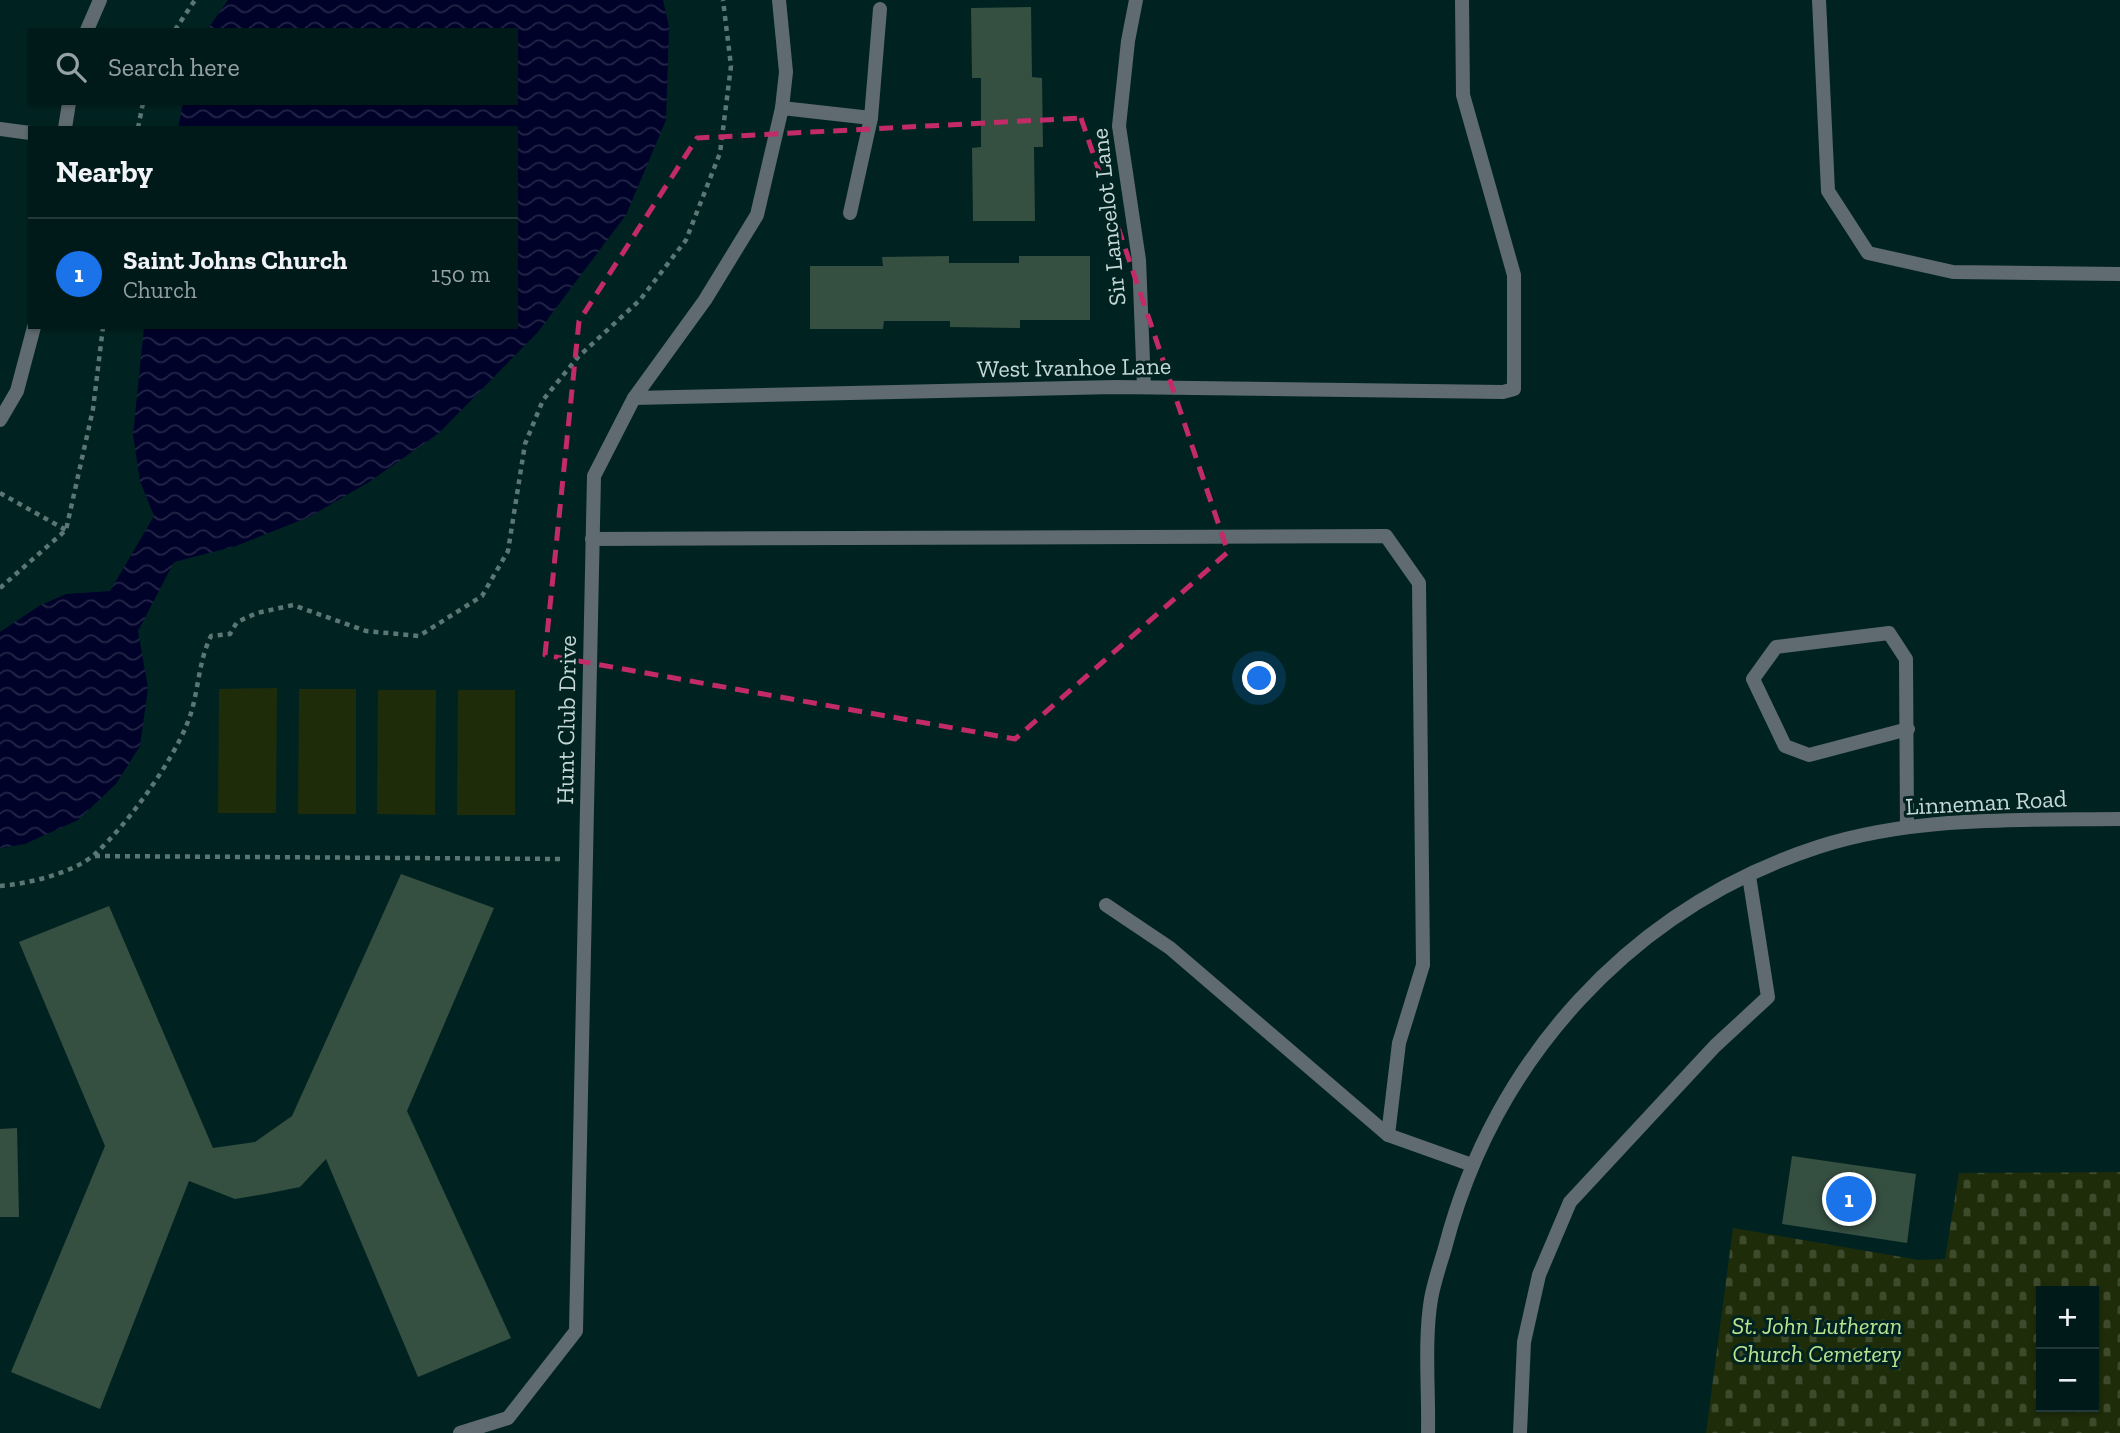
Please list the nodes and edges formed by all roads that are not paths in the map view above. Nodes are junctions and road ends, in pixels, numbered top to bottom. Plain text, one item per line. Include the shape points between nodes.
1 (100, 0) edge
2 (779, 0) edge
3 (1136, 0) edge
4 (1462, 0) edge
5 (1819, 0) edge
6 (880, 9) dead end
7 (89, 28) edge
8 (69, 105) edge
9 (782, 108) junction
10 (871, 118) junction
11 (65, 126) edge
12 (0, 129) edge
13 (28, 133) edge
14 (849, 214) dead end
15 (2120, 274) edge
16 (33, 329) edge
17 (1144, 387) junction
18 (634, 398) junction
19 (0, 420) edge
20 (592, 539) junction
21 (1908, 729) junction
22 (2120, 819) edge
23 (1907, 827) junction
24 (1749, 876) junction
25 (1106, 905) dead end
26 (1388, 1135) junction
27 (1472, 1165) junction
28 (460, 1433) edge
29 (1428, 1433) edge
30 (1520, 1433) edge

1 - 7 street
2 - 9 street, Hunt Club Drive via 786,72
3 - 17 street, Sir Lancelot Lane via 1119,126 1139,260
4 - 17 street, West Ivanhoe Lane via 1463,95 1514,275 1514,389
5 - 15 street via 1828,191 1868,253 1953,272
6 - 10 street
8 - 11 street
9 - 10 street
9 - 18 street, Hunt Club Drive via 757,215 705,300
10 - 14 street
12 - 13 street
16 - 19 street via 17,391
17 - 18 street, West Ivanhoe Lane
18 - 20 street, Hunt Club Drive via 594,477
20 - 26 street via 1386,536 1419,583 1423,965 1399,1043
20 - 28 street, Hunt Club Drive via 576,1331 508,1418
21 - 21 street via 1906,659 1889,633 1776,647 1753,679 1785,746 1809,755
21 - 23 street
22 - 23 street, Linneman Road
23 - 24 street, Linneman Road via 1818,847
24 - 27 street, Linneman Road via 1671,920 1618,960 1565,1014 1519,1076
24 - 30 street via 1768,997 1715,1046 1570,1202 1539,1275 1524,1342
25 - 26 street via 1170,948
26 - 27 street
27 - 29 street, Linneman Road via 1451,1222 1431,1300

